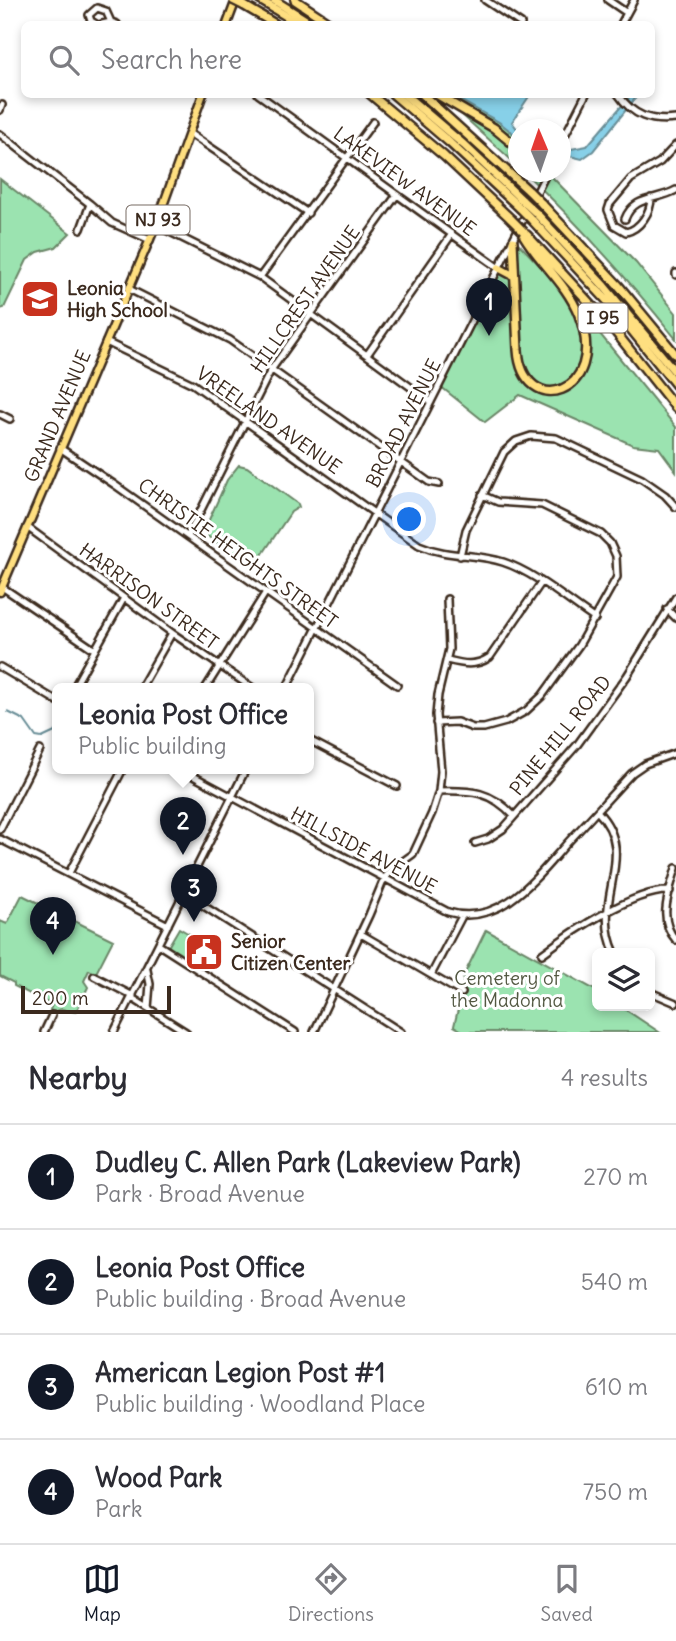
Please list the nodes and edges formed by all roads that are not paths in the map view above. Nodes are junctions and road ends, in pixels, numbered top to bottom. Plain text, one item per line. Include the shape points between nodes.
1 (260, 0) edge
2 (274, 0) edge
3 (295, 0) edge
4 (485, 0) edge
5 (608, 0) edge
6 (634, 0) edge
7 (238, 2) edge
8 (627, 13) junction
9 (93, 21) edge
10 (113, 21) edge
11 (228, 21) edge
12 (270, 21) edge
13 (294, 21) edge
14 (307, 21) edge
15 (326, 21) edge
16 (517, 21) edge
17 (623, 21) edge
18 (201, 98) edge
19 (264, 98) edge
20 (375, 98) edge
21 (398, 98) edge
22 (409, 98) edge
23 (426, 98) edge
24 (442, 98) edge
25 (584, 98) edge
26 (620, 98) edge
27 (676, 119) edge
28 (373, 121) dead end
29 (571, 125) edge
30 (189, 133) junction
31 (0, 134) edge
32 (508, 139) edge
33 (676, 145) edge
34 (347, 157) junction
35 (542, 182) edge
36 (676, 190) edge
37 (396, 196) junction
38 (651, 198) junction
39 (90, 204) junction
40 (522, 204) junction
41 (308, 212) junction
42 (534, 217) junction
43 (625, 219) dead end
44 (156, 225) junction
45 (81, 229) dead end
46 (452, 234) junction
47 (524, 234) junction
48 (150, 240) junction
49 (513, 241) junction
50 (499, 268) junction
51 (514, 276) junction
52 (260, 277) junction
53 (129, 289) junction
54 (310, 316) junction
55 (106, 342) junction
56 (367, 355) junction
57 (676, 355) edge
58 (271, 370) junction
59 (676, 373) edge
60 (676, 385) edge
61 (431, 402) junction
62 (676, 408) edge
63 (0, 414) edge
64 (10, 419) dead end
65 (246, 422) junction
66 (60, 448) junction
67 (401, 461) junction
68 (439, 484) dead end
69 (482, 495) junction
70 (676, 507) edge
71 (376, 514) junction
72 (27, 527) junction
73 (188, 536) junction
74 (460, 556) junction
75 (541, 583) junction
76 (1, 590) edge
77 (266, 592) junction
78 (676, 597) edge
79 (124, 598) junction
80 (447, 599) dead end
81 (667, 609) junction
82 (676, 618) edge
83 (595, 619) junction
84 (316, 629) junction
85 (172, 633) junction
86 (95, 650) junction
87 (447, 660) junction
88 (0, 667) edge
89 (219, 667) junction
90 (76, 683) edge
91 (143, 683) edge
92 (209, 683) edge
93 (244, 683) edge
94 (289, 683) edge
95 (397, 685) dead end
96 (52, 698) edge
97 (436, 723) junction
98 (314, 743) edge
99 (40, 750) dead end
100 (676, 752) edge
101 (120, 774) edge
102 (189, 774) edge
103 (244, 774) edge
104 (397, 786) dead end
105 (439, 791) junction
106 (232, 798) junction
107 (597, 811) junction
108 (514, 816) junction
109 (0, 830) edge
110 (0, 839) edge
111 (475, 843) dead end
112 (676, 869) edge
113 (69, 873) junction
114 (384, 878) junction
115 (670, 891) junction
116 (185, 894) junction
117 (606, 913) junction
118 (462, 916) junction
119 (168, 925) junction
120 (360, 934) junction
121 (676, 940) edge
122 (159, 945) junction
123 (613, 948) edge
124 (542, 954) dead end
125 (147, 968) junction
126 (431, 975) junction
127 (94, 976) dead end
128 (334, 989) junction
129 (462, 993) dead end
130 (655, 994) edge
131 (132, 997) junction
132 (676, 1003) edge
133 (149, 1009) junction
134 (52, 1015) dead end
135 (388, 1024) junction
136 (44, 1032) edge
137 (114, 1032) edge
138 (186, 1032) edge
139 (295, 1032) edge
140 (314, 1032) edge
141 (384, 1032) edge
142 (401, 1032) edge

1 - 13 highway
2 - 14 highway
3 - 15 highway
4 - 16 street
5 - 8 street
6 - 8 street
7 - 11 main road
7 - 12 highway
8 - 17 street
9 - 10 street via 89,16 97,8
18 - 30 main road, GRAND AVENUE / NJ 93
19 - 34 street, LAKEVIEW AVENUE
20 - 47 highway, I 95, bridge via 444,156
21 - 40 highway, I 95
22 - 40 highway, I 95
23 - 57 highway, I 95, bridge via 541,203
24 - 32 highway
25 - 29 street
26 - 27 street via 648,120
28 - 34 street
30 - 41 street
30 - 44 main road, GRAND AVENUE / NJ 93
31 - 39 street
33 - 38 street via 623,187 610,204 610,219 620,230 631,232 650,208
34 - 37 street, LAKEVIEW AVENUE
34 - 41 street
35 - 49 street, BROAD AVENUE
36 - 38 street
37 - 46 street, LAKEVIEW AVENUE
37 - 54 street, HILLCREST AVENUE
38 - 43 street via 634,204
39 - 45 street
39 - 48 street via 117,227
40 - 42 highway, I 95, bridge
41 - 52 street
42 - 59 highway, I 95 via 604,286
42 - 60 highway, I 95
44 - 48 main road, GRAND AVENUE / NJ 93
44 - 52 street
46 - 50 street, LAKEVIEW AVENUE
46 - 56 street
47 - 51 highway via 567,291 584,331 584,365 577,379 564,389 539,388 523,371
47 - 62 highway, I 95 via 610,325
48 - 53 main road, GRAND AVENUE / NJ 93
49 - 50 street, BROAD AVENUE
49 - 51 highway
50 - 51 highway
50 - 61 street, BROAD AVENUE
52 - 54 street
53 - 55 main road, GRAND AVENUE / NJ 93
53 - 58 street via 223,335
54 - 56 street
54 - 58 street, HILLCREST AVENUE
55 - 65 street, VREELAND AVENUE via 193,384
55 - 66 main road, GRAND AVENUE / NJ 93
56 - 61 street
58 - 65 street, HILLCREST AVENUE
58 - 67 street
61 - 67 street, BROAD AVENUE
63 - 64 street
65 - 71 street, VREELAND AVENUE
65 - 73 street, HILLCREST AVENUE
66 - 72 main road, GRAND AVENUE / NJ 93
66 - 73 street, CHRISTIE HEIGHTS STREET
67 - 68 street
67 - 71 street, BROAD AVENUE
69 - 70 street via 509,447 540,435 556,438 642,480
69 - 74 street
69 - 83 street via 498,502 542,505 605,537 614,549 618,570
71 - 74 street, VREELAND AVENUE via 419,544
71 - 84 street, BROAD AVENUE
72 - 76 main road, GRAND AVENUE / NJ 93
72 - 79 street, HARRISON STREET
73 - 77 street, CHRISTIE HEIGHTS STREET
74 - 75 street, VREELAND AVENUE via 508,564
75 - 83 street, VREELAND AVENUE
75 - 87 street via 490,657 475,664
76 - 86 street
77 - 84 street, CHRISTIE HEIGHTS STREET
77 - 89 street
78 - 81 street, PINE HILL ROAD
79 - 85 street, HARRISON STREET
79 - 86 street
80 - 87 street
81 - 82 street
81 - 108 street, PINE HILL ROAD via 627,676 577,745
83 - 97 street via 542,696 517,716 484,728
84 - 94 street, BROAD AVENUE
84 - 95 street, CHRISTIE HEIGHTS STREET
85 - 89 street, HARRISON STREET
85 - 91 street
86 - 90 street
87 - 97 street
88 - 96 street
89 - 92 street
89 - 93 street, HARRISON STREET
97 - 105 street
98 - 104 street
99 - 109 street
100 - 107 street via 638,768
101 - 113 street
102 - 106 street, HILLSIDE AVENUE
103 - 106 street
105 - 108 street via 478,792 500,802
105 - 114 street via 419,846
106 - 114 street, HILLSIDE AVENUE
106 - 116 street
107 - 117 street via 616,844
107 - 118 street via 516,897 487,913
108 - 111 street, PINE HILL ROAD via 495,835
110 - 113 street
112 - 115 street
113 - 119 street
114 - 118 street, HILLSIDE AVENUE
114 - 120 street
115 - 117 street via 645,895
115 - 121 street via 665,917
116 - 119 street
116 - 128 street
117 - 123 street
117 - 124 street
118 - 126 street
119 - 122 street
120 - 126 street
120 - 128 street
122 - 125 street
122 - 139 street
125 - 131 street
125 - 133 street
126 - 129 street
127 - 131 street
128 - 135 street
128 - 140 street
130 - 132 street
131 - 133 street
131 - 137 street
133 - 138 street
134 - 136 street
135 - 141 street
135 - 142 street

